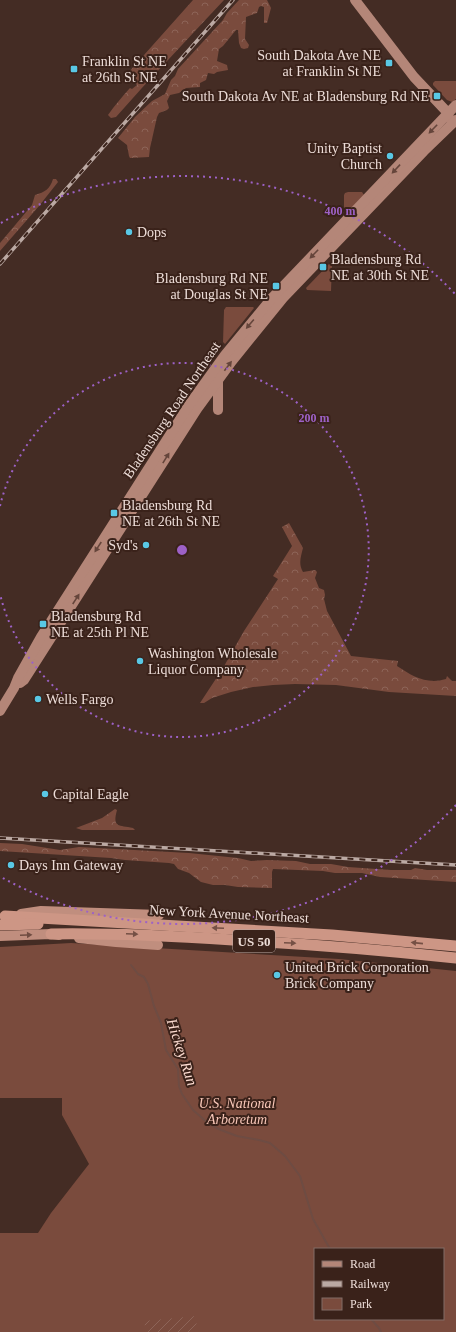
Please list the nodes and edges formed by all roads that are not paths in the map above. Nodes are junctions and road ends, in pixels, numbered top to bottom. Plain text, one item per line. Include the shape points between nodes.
1 (354, 0) edge
2 (456, 105) edge
3 (453, 121) edge
4 (218, 379) junction
5 (218, 410) dead end
6 (93, 564) junction
7 (0, 711) edge
8 (159, 915) dead end
9 (2, 919) edge
10 (51, 934) junction
11 (0, 936) edge
12 (158, 945) dead end
13 (456, 946) edge
14 (456, 958) edge

1 - 3 main road via 414,77
2 - 3 main road, Bladensburg Road Northeast
4 -> 3 main road, Bladensburg Road Northeast via 283,298
3 -> 6 main road, Bladensburg Road Northeast via 272,298 225,355 189,405
4 - 5 main road
6 -> 4 main road, Bladensburg Road Northeast
6 - 7 main road, Bladensburg Road Northeast via 24,680 14,688
8 - 9 highway via 41,911
13 -> 9 highway, New York Avenue Northeast / US 50 via 338,935 112,922
11 -> 10 highway, New York Avenue Northeast / US 50
10 - 12 highway
10 -> 14 highway, New York Avenue Northeast / US 50 via 170,936 350,947

